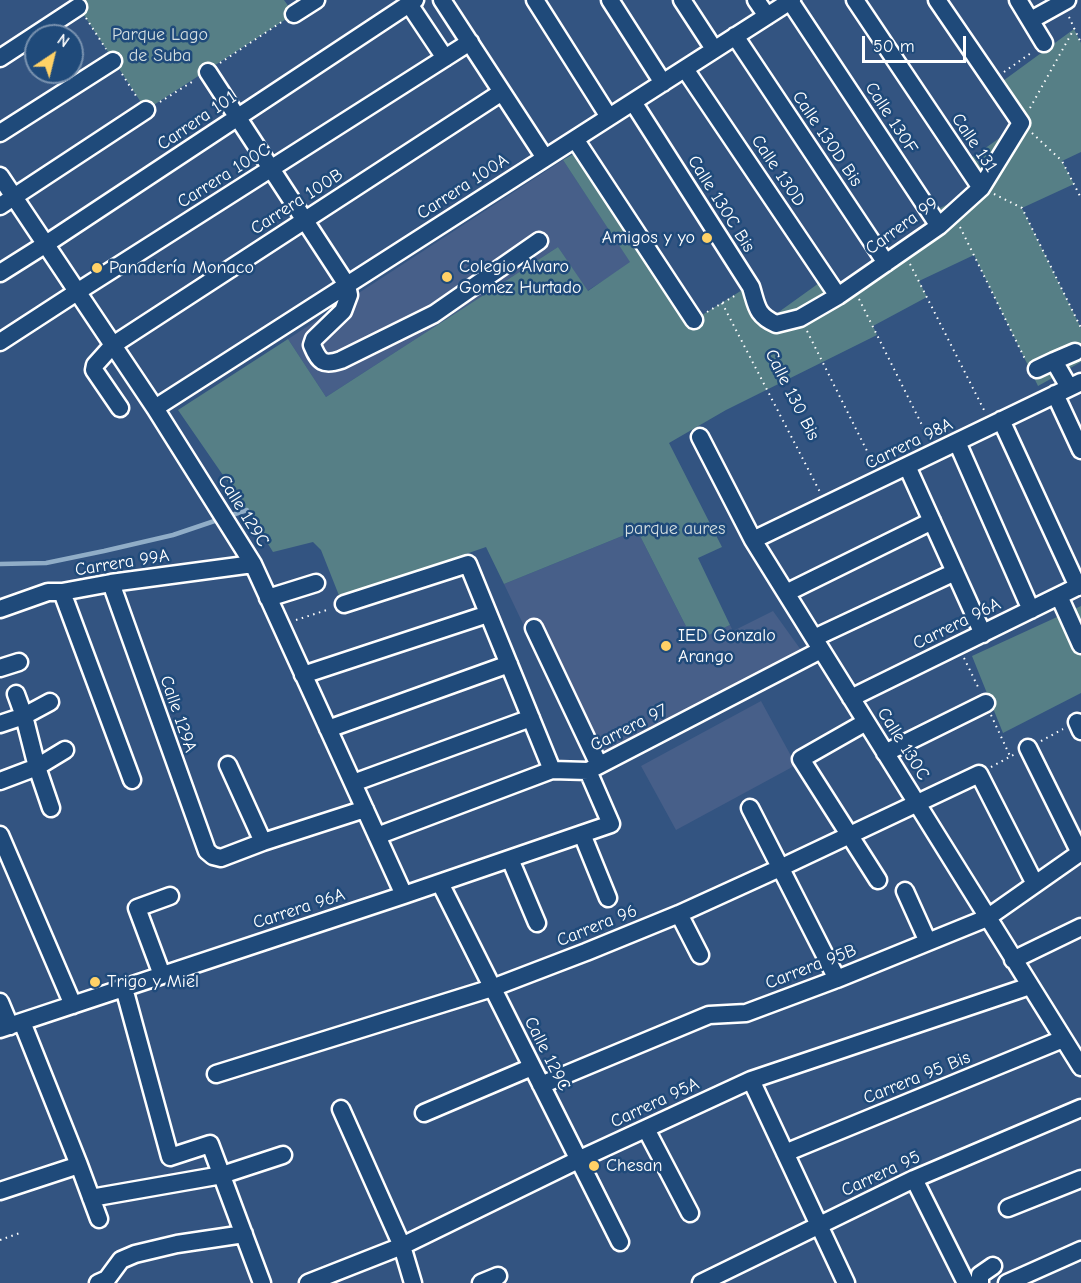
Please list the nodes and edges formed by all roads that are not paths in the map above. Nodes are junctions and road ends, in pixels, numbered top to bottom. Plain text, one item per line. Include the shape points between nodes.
1 (316, 0) edge
2 (442, 0) edge
3 (535, 0) edge
4 (610, 0) edge
5 (682, 0) edge
6 (756, 0) edge
7 (855, 0) edge
8 (937, 0) edge
9 (1018, 0) edge
10 (791, 1) edge
11 (412, 2) edge
12 (1065, 2) edge
13 (78, 7) dead end
14 (294, 14) dead end
15 (767, 16) junction
16 (1031, 20) junction
17 (735, 36) junction
18 (470, 42) junction
19 (1044, 43) road end
20 (714, 49) junction
21 (0, 58) edge
22 (445, 58) junction
23 (113, 61) dead end
24 (685, 69) junction
25 (208, 72) dead end
26 (663, 83) junction
27 (502, 92) junction
28 (633, 102) junction
29 (146, 110) dead end
30 (237, 117) junction
31 (609, 117) junction
32 (0, 133) edge
33 (575, 139) junction
34 (545, 158) junction
35 (272, 169) junction
36 (0, 176) edge
37 (981, 188) junction
38 (7, 202) edge
39 (304, 220) junction
40 (939, 226) junction
41 (539, 241) dead end
42 (46, 244) junction
43 (886, 263) junction
44 (0, 273) edge
45 (347, 285) junction
46 (77, 292) junction
47 (838, 296) junction
48 (694, 320) road end
49 (776, 324) joint
50 (0, 342) edge
51 (113, 345) junction
52 (1075, 352) dead end
53 (1054, 361) junction
54 (1032, 367) road end
55 (1068, 388) edge
56 (120, 408) dead end
57 (155, 408) junction
58 (996, 423) junction
59 (700, 437) dead end
60 (957, 442) junction
61 (1081, 450) edge
62 (907, 466) junction
63 (932, 521) junction
64 (753, 540) junction
65 (253, 564) junction
66 (955, 572) junction
67 (111, 583) junction
68 (316, 583) dead end
69 (1080, 586) edge
70 (62, 592) junction
71 (786, 593) junction
72 (1059, 596) junction
73 (268, 598) junction
74 (344, 604) road end
75 (0, 609) edge
76 (1031, 610) junction
77 (488, 614) junction
78 (534, 628) dead end
79 (982, 634) junction
80 (818, 644) junction
81 (1081, 645) edge
82 (19, 662) dead end
83 (509, 664) junction
84 (0, 668) edge
85 (303, 675) junction
86 (16, 693) dead end
87 (851, 698) junction
88 (50, 702) dead end
89 (986, 703) dead end
90 (24, 716) junction
91 (531, 718) junction
92 (866, 722) junction
93 (0, 724) edge
94 (328, 729) junction
95 (1028, 748) dead end
96 (65, 750) dead end
97 (885, 753) junction
98 (228, 765) dead end
99 (37, 767) junction
100 (593, 768) junction
101 (552, 770) junction
102 (132, 780) dead end
103 (0, 781) edge
104 (353, 783) junction
105 (916, 803) junction
106 (51, 808) dead end
107 (750, 808) dead end
108 (365, 809) junction
109 (582, 834) junction
110 (0, 836) edge
111 (377, 836) junction
112 (850, 836) junction
113 (263, 842) junction
114 (1081, 853) edge
115 (510, 859) junction
116 (780, 868) junction
117 (878, 880) dead end
118 (440, 883) junction
119 (1035, 884) junction
120 (905, 891) dead end
121 (404, 895) junction
122 (170, 896) dead end
123 (608, 898) dead end
124 (679, 914) junction
125 (987, 918) junction
126 (537, 923) dead end
127 (1081, 927) edge
128 (928, 942) junction
129 (700, 955) dead end
130 (1013, 960) junction
131 (162, 975) junction
132 (837, 979) junction
133 (1030, 986) junction
134 (124, 988) junction
135 (492, 988) junction
136 (0, 1002) edge
137 (72, 1005) junction
138 (11, 1026) edge
139 (1063, 1039) junction
140 (532, 1067) junction
141 (1081, 1067) edge
142 (216, 1074) dead end
143 (751, 1080) junction
144 (541, 1085) junction
145 (1081, 1108) edge
146 (341, 1109) dead end
147 (424, 1113) dead end
148 (646, 1129) junction
149 (785, 1153) junction
150 (283, 1155) dead end
151 (578, 1160) junction
152 (79, 1165) junction
153 (222, 1175) junction
154 (914, 1179) junction
155 (1081, 1179) edge
156 (0, 1191) edge
157 (91, 1198) junction
158 (1008, 1208) dead end
159 (690, 1214) dead end
160 (99, 1219) dead end
161 (819, 1225) junction
162 (244, 1234) junction
163 (620, 1242) dead end
164 (402, 1246) junction
165 (1081, 1250) edge
166 (993, 1266) dead end
167 (498, 1276) dead end
168 (116, 1277) edge
169 (318, 1281) edge
170 (98, 1283) edge
171 (262, 1283) edge
172 (413, 1283) edge
173 (481, 1283) edge
174 (701, 1283) edge
175 (846, 1283) edge
176 (966, 1283) edge
177 (980, 1283) edge
178 (1007, 1283) edge

1 - 14 street
2 - 18 street
3 - 31 street
4 - 26 street
5 - 20 street
6 - 15 street
7 - 37 street, Calle 131
8 - 37 street, Carrera 99 via 1022,123
9 - 16 street
10 - 15 street, Carrera 100A
10 - 40 street, Calle 130F
11 - 22 street
11 - 30 street, Carrera 101
12 - 16 street
13 - 21 street
15 - 17 street, Carrera 100A
16 - 19 street
17 - 20 street, Carrera 100A
17 - 43 street, Calle 130D Bis
18 - 22 street, Carrera 100C
18 - 27 street
20 - 24 street, Carrera 100A
22 - 35 street, Carrera 100C
23 - 32 street
24 - 26 street, Carrera 100A
24 - 47 street, Calle 130D
25 - 30 street
26 - 28 street, Carrera 100A
27 - 34 street
27 - 39 street, Carrera 100B
28 - 31 street, Carrera 100A
28 - 49 street, Calle 130C Bis via 751,287 759,313
29 - 38 street
30 - 35 street
30 - 42 street, Carrera 101
31 - 33 street, Carrera 100A
33 - 34 street, Carrera 100A
33 - 48 street
34 - 45 street, Carrera 100A
35 - 39 street
35 - 46 street, Carrera 100C
36 - 38 street, Calle 129C
37 - 40 street, Carrera 99
38 - 42 street, Calle 129C
39 - 45 street
39 - 51 street, Carrera 100B
40 - 43 street, Carrera 99
41 - 45 street via 434,314 330,364 317,356 312,345 343,311 349,295
42 - 44 street, Carrera 101
42 - 46 street, Calle 129C
43 - 47 street, Carrera 99
45 - 57 street, Carrera 100A
46 - 50 street, Carrera 100C
46 - 51 street, Calle 129C
47 - 49 street, Carrera 99 via 800,318
51 - 56 street, Carrera 100B via 94,369
51 - 57 street, Calle 129C
52 - 53 street
53 - 54 street
53 - 55 street
55 - 58 street, Carrera 98A
55 - 61 street
57 - 65 street, Calle 129C
58 - 60 street, Carrera 98A
58 - 69 street
59 - 64 street, Calle 130C
60 - 62 street, Carrera 98A
60 - 76 street
62 - 63 street
62 - 64 street, Carrera 98A
63 - 66 street
63 - 71 street
64 - 71 street, Calle 130C
65 - 67 street, Carrera 99A
65 - 73 street, Calle 129C
66 - 79 street
66 - 80 street, Carrera 97
67 - 70 street, Carrera 99A
67 - 113 street, Calle 129A via 207,851 221,858
68 - 73 street
69 - 72 street, Carrera 96A
70 - 75 street, Carrera 99A via 48,592
70 - 102 street
71 - 80 street, Calle 130C
72 - 76 street, Carrera 96A
72 - 81 street
73 - 85 street, Calle 129C
74 - 77 street via 468,564
76 - 79 street, Carrera 96A
77 - 83 street
77 - 85 street
78 - 100 street
79 - 87 street, Carrera 96A
80 - 87 street, Calle 130C
80 - 100 street, Carrera 97
82 - 84 street
83 - 91 street
83 - 94 street
85 - 94 street, Calle 129C
86 - 90 street
87 - 92 street, Calle 130C
88 - 90 street
89 - 97 street
90 - 93 street
90 - 99 street
91 - 101 street
91 - 104 street
92 - 97 street, Calle 130C
92 - 112 street via 801,759
94 - 104 street, Calle 129C
95 - 114 street
96 - 99 street
97 - 105 street, Calle 130C
98 - 113 street
99 - 103 street
99 - 106 street
100 - 101 street, Carrera 97
100 - 109 street, Carrera 96A via 611,824
101 - 111 street, Carrera 97
104 - 108 street, Calle 129C
105 - 112 street, Carrera 96
105 - 119 street, Carrera 96 via 979,774
105 - 125 street, Calle 130C
107 - 116 street
108 - 111 street, Calle 129C
108 - 113 street
109 - 115 street, Carrera 96A
109 - 123 street
110 - 137 street
111 - 121 street, Calle 129C
112 - 116 street, Carrera 96
112 - 117 street
114 - 119 street, Carrera 95B
115 - 118 street, Carrera 96A
115 - 126 street
116 - 124 street, Carrera 96
116 - 132 street
118 - 121 street, Carrera 96A
118 - 135 street, Calle 129C
119 - 125 street, Carrera 95B
120 - 128 street
121 - 131 street, Carrera 96A
122 - 131 street via 137,908
124 - 129 street
124 - 135 street, Carrera 96
125 - 128 street, Carrera 95B
125 - 130 street, Calle 130C
127 - 130 street
128 - 132 street, Carrera 95B
130 - 133 street, Calle 130C
131 - 134 street, Carrera 96A
132 - 144 street, Carrera 95B via 746,1013 709,1015
133 - 139 street, Calle 130C
133 - 143 street, Carrera 95A
134 - 137 street, Carrera 96A
134 - 153 street via 171,1157 210,1144
135 - 140 street, Calle 129C
135 - 142 street, Carrera 96
136 - 138 street
137 - 138 street, Carrera 96A
138 - 152 street
139 - 141 street, Calle 130C
139 - 149 street, Carrera 95 Bis
140 - 144 street, Calle 129C
140 - 147 street
143 - 148 street, Carrera 95A
143 - 149 street
144 - 151 street, Calle 129C
145 - 154 street, Carrera 95
146 - 164 street
148 - 151 street, Carrera 95A
148 - 159 street
149 - 161 street
150 - 153 street
151 - 163 street, Calle 129C
151 - 164 street, Carrera 95A
152 - 156 street
152 - 157 street
153 - 157 street
153 - 162 street
154 - 161 street, Carrera 95
154 - 176 street
155 - 158 street
157 - 160 street
161 - 174 street, Carrera 95
161 - 175 street
162 - 168 street via 135,1254 121,1260
162 - 171 street
164 - 169 street, Carrera 95A
164 - 172 street
165 - 178 street
166 - 177 street via 980,1275
167 - 173 street
168 - 170 street

